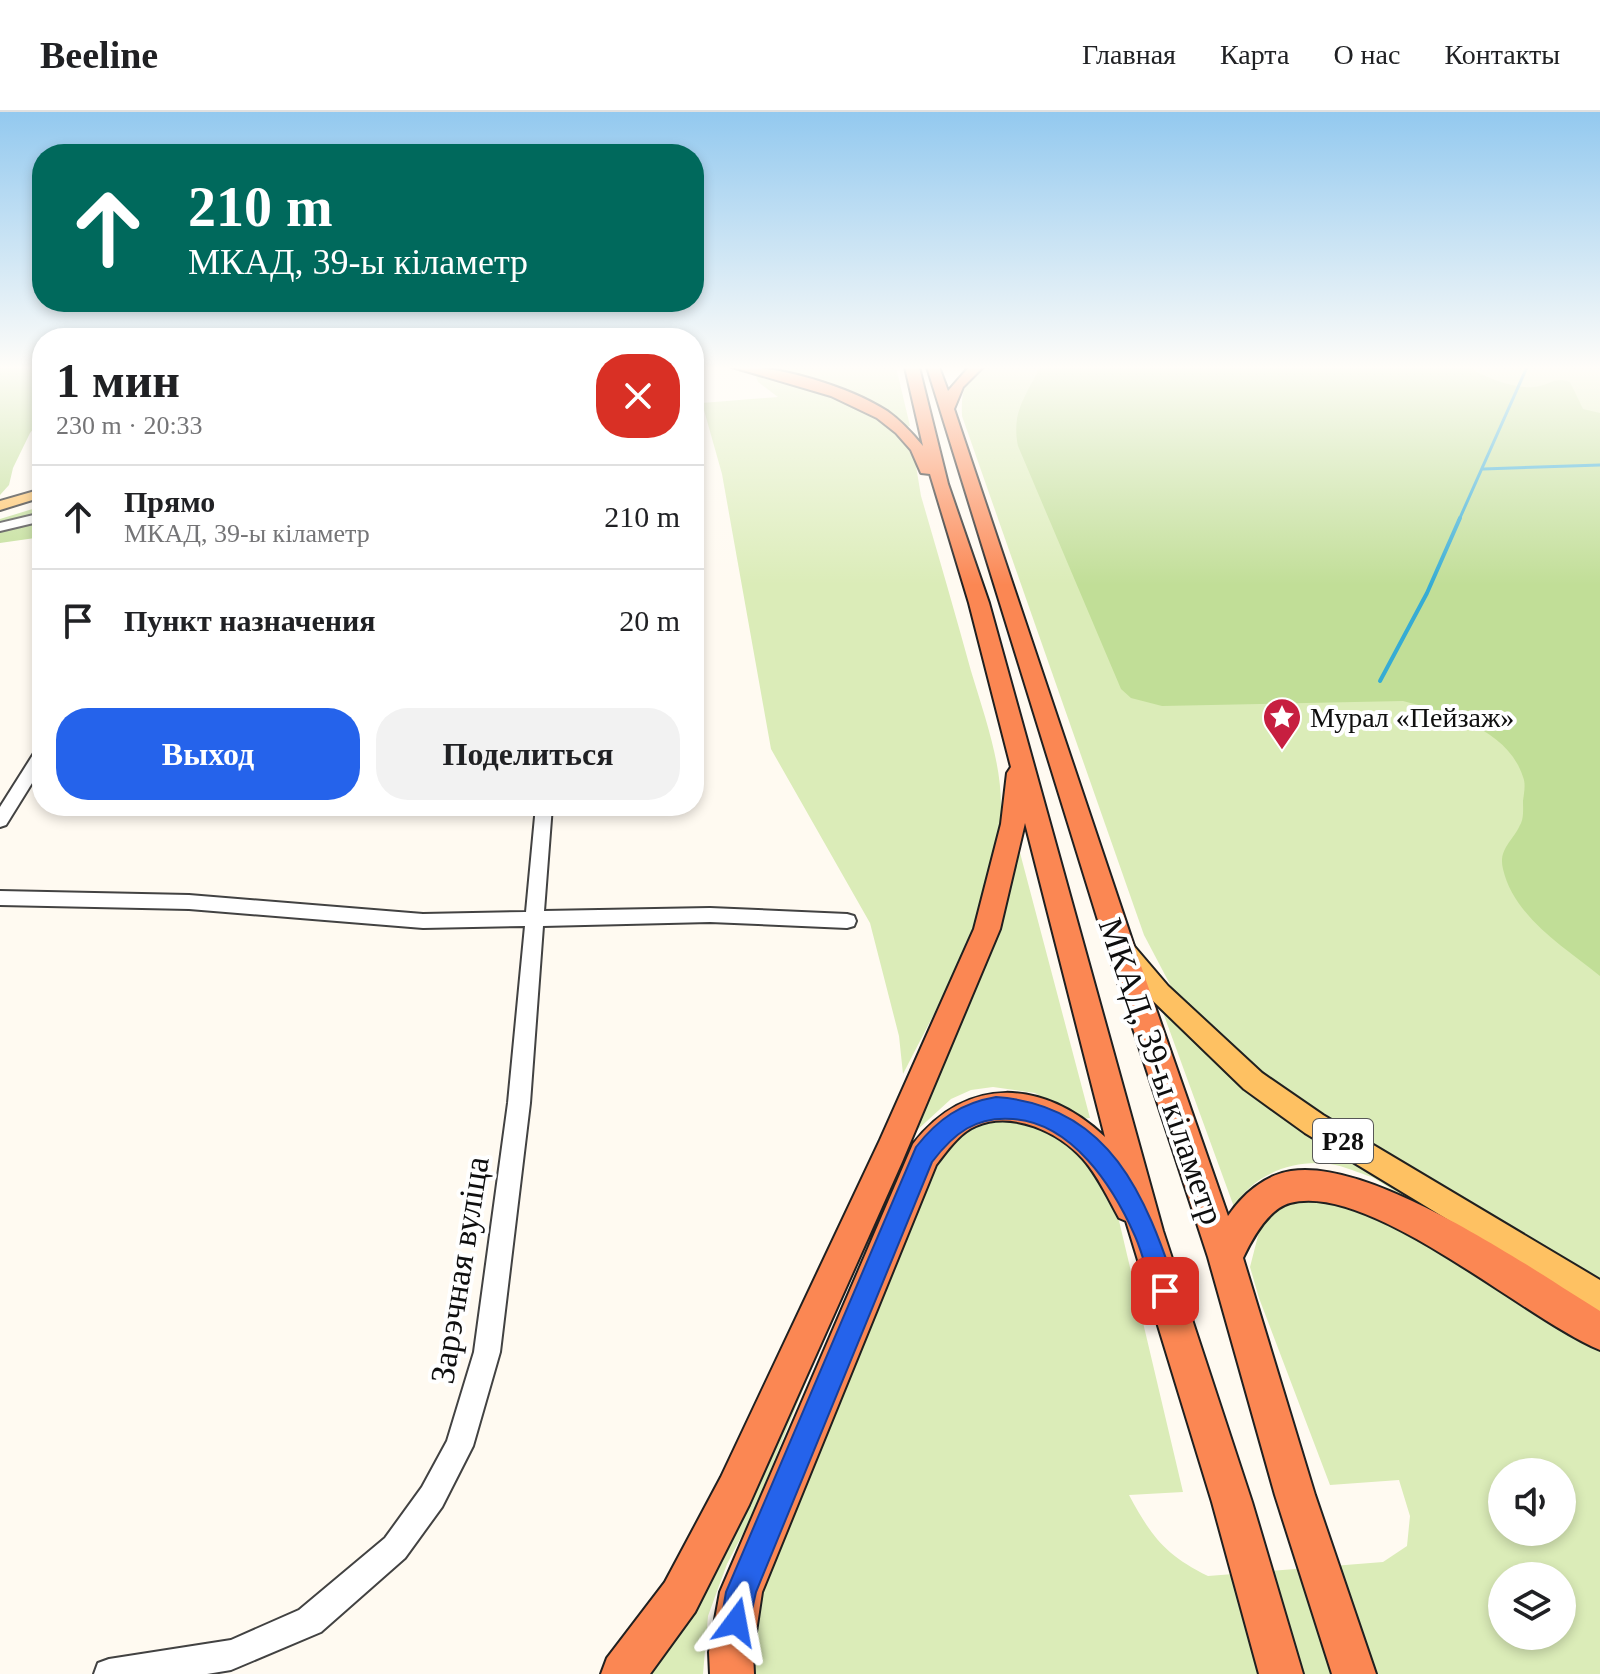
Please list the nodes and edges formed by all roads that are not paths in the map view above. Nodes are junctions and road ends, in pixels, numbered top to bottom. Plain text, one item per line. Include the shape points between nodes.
1 (911, 440) edge
2 (929, 440) edge
3 (957, 440) edge
4 (940, 484) junction
5 (32, 496) edge
6 (32, 504) edge
7 (0, 506) edge
8 (0, 514) edge
9 (32, 519) edge
10 (0, 527) edge
11 (1021, 758) junction
12 (32, 770) edge
13 (543, 816) edge
14 (0, 821) edge
15 (0, 898) edge
16 (536, 921) junction
17 (847, 921) dead end
18 (1119, 943) junction
19 (1146, 1231) junction
20 (1225, 1257) junction
21 (1600, 1297) edge
22 (1600, 1332) edge
23 (109, 1674) edge
24 (623, 1674) edge
25 (732, 1674) edge
26 (1281, 1674) edge
27 (1354, 1674) edge

1 - 4 highway
2 - 4 highway
3 - 18 highway, МКАД, 39-ы кіламетр
4 - 11 highway, МКАД, 39-ы кіламетр
5 - 7 main road
6 - 8 main road
9 - 10 street
11 - 19 highway, МКАД, 39-ы кіламетр
11 - 24 highway via 1002,879 961,992 735,1491 680,1597
12 - 14 street
13 - 16 street, Зарэчная вуліца
15 - 16 street via 189,902 423,921
16 - 17 street via 710,915
16 - 23 street, Зарэчная вуліца via 487,1352 459,1446 432,1497 395,1548 310,1621 231,1655
18 - 20 highway, МКАД, 39-ы кіламетр
18 - 21 main road, Р28 via 1160,993 1253,1081 1314,1124
19 - 25 highway via 1092,1146 1063,1123 1024,1109 996,1107 975,1111 942,1131 924,1155 741,1592
19 - 26 highway, МКАД, 39-ы кіламетр
20 - 22 highway, Р28 via 1238,1228 1261,1204 1288,1187 1316,1183 1353,1192 1414,1219
20 - 27 highway, МКАД, 39-ы кіламетр

